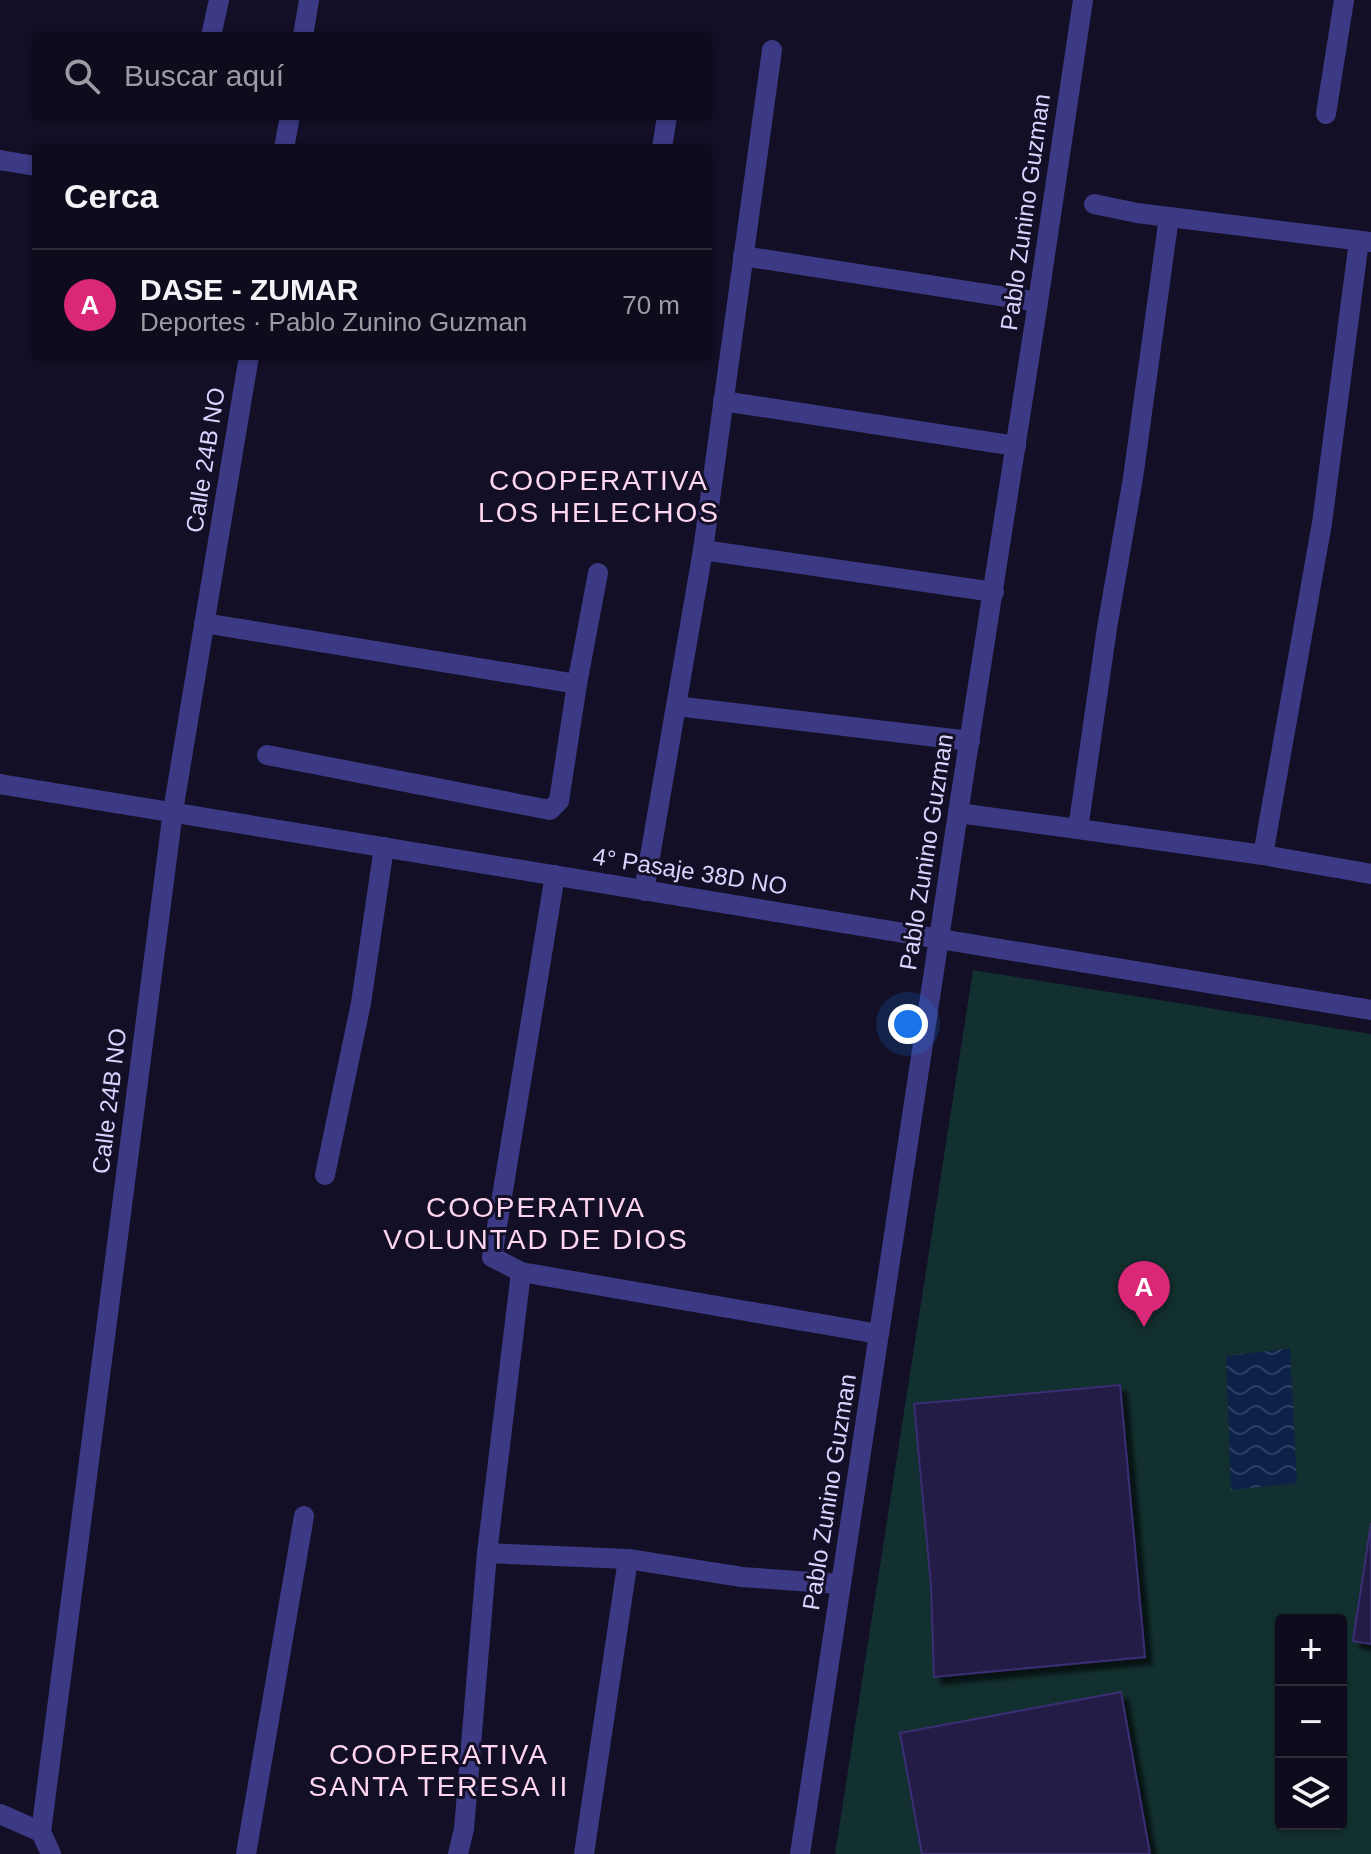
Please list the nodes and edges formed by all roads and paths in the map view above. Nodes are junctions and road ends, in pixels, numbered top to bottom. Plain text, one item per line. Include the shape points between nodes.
1 (219, 0) edge
2 (309, 0) edge
3 (1083, 0) edge
4 (1344, 0) edge
5 (212, 32) edge
6 (304, 32) edge
7 (772, 50) dead end
8 (1326, 114) dead end
9 (289, 120) edge
10 (666, 120) edge
11 (285, 144) edge
12 (663, 144) edge
13 (0, 160) edge
14 (32, 165) edge
15 (1094, 204) dead end
16 (1169, 217) junction
17 (1365, 242) edge
18 (743, 256) junction
19 (1038, 302) junction
20 (248, 360) edge
21 (723, 401) junction
22 (1016, 446) junction
23 (703, 550) junction
24 (598, 573) dead end
25 (994, 592) junction
26 (204, 623) junction
27 (577, 684) junction
28 (676, 706) junction
29 (970, 741) junction
30 (267, 755) dead end
31 (0, 784) edge
32 (173, 811) junction
33 (958, 813) junction
34 (1078, 829) junction
35 (384, 847) junction
36 (1263, 855) junction
37 (1371, 874) edge
38 (555, 875) junction
39 (644, 891) junction
40 (939, 938) junction
41 (1371, 1010) edge
42 (325, 1175) dead end
43 (521, 1272) junction
44 (879, 1334) junction
45 (304, 1516) dead end
46 (487, 1553) junction
47 (628, 1559) junction
48 (841, 1584) junction
49 (0, 1814) edge
50 (41, 1832) junction
51 (51, 1854) edge
52 (246, 1854) edge
53 (458, 1854) edge
54 (584, 1854) edge
55 (800, 1854) edge

1 - 5 street
2 - 6 street
3 - 19 street, Pablo Zunino Guzman
4 - 8 street
7 - 18 street
9 - 11 street
10 - 12 street
13 - 14 street
15 - 16 street
16 - 17 street
16 - 34 street
17 - 36 street
18 - 19 street
18 - 21 street
19 - 22 street, Pablo Zunino Guzman
20 - 26 street, Calle 24B NO
21 - 22 street
21 - 23 street
22 - 25 street, Pablo Zunino Guzman
23 - 25 street
23 - 28 street
24 - 27 street
25 - 29 street, Pablo Zunino Guzman
26 - 27 street
26 - 32 street, Calle 24B NO
27 - 30 street via 559,801 550,810
28 - 29 street
28 - 39 street
29 - 33 street, Pablo Zunino Guzman
31 - 32 street, 4° Pasaje 38D NO
32 - 35 street, 4° Pasaje 38D NO
32 - 50 street, Calle 24B NO
33 - 34 street
33 - 40 street, Pablo Zunino Guzman
34 - 36 street
35 - 38 street, 4° Pasaje 38D NO
35 - 42 street via 361,1003
36 - 37 street
38 - 39 street, 4° Pasaje 38D NO
38 - 43 street via 492,1257
39 - 40 street, 4° Pasaje 38D NO
40 - 41 street, 4° Pasaje 38D NO
40 - 44 street, Pablo Zunino Guzman
43 - 44 street
43 - 46 street
44 - 48 street, Pablo Zunino Guzman
45 - 52 street
46 - 47 street
46 - 53 street
47 - 48 street via 742,1577
47 - 54 street
48 - 55 street, Pablo Zunino Guzman
49 - 50 street
50 - 51 street

